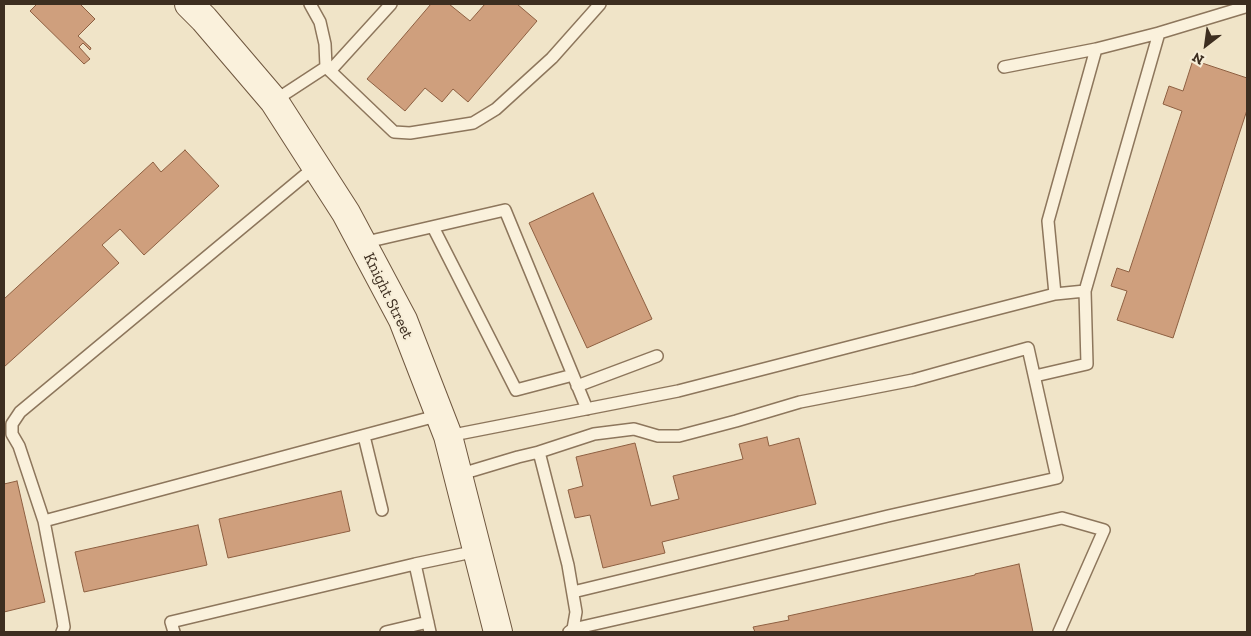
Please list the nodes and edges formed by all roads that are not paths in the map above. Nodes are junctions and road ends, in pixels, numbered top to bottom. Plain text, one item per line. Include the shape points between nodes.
1 (189, 4) edge
2 (310, 4) edge
3 (391, 4) edge
4 (600, 4) edge
5 (1245, 7) dead end
6 (1159, 33) junction
7 (1096, 48) junction
8 (1004, 67) dead end
9 (328, 69) junction
10 (274, 101) junction
11 (316, 166) junction
12 (432, 227) junction
13 (362, 243) junction
14 (1085, 291) junction
15 (1055, 294) junction
16 (657, 356) dead end
17 (1034, 376) junction
18 (575, 380) junction
19 (587, 409) junction
20 (444, 426) junction
21 (364, 436) junction
22 (539, 452) junction
23 (458, 475) junction
24 (382, 510) dead end
25 (44, 521) junction
26 (477, 551) junction
27 (415, 564) junction
28 (572, 592) junction
29 (429, 627) edge
30 (570, 631) edge
31 (62, 632) edge
32 (174, 632) edge
33 (386, 632) edge
34 (498, 632) edge
35 (1059, 632) edge

1 - 10 street, Knight Street
2 - 9 lane via 320,22
3 - 9 lane
4 - 9 lane via 552,58 496,109 473,123 410,133 394,132
5 - 6 lane
6 - 7 lane
6 - 14 lane
7 - 8 lane
7 - 15 lane via 1048,221
9 - 10 lane
10 - 11 street, Knight Street
11 - 13 street, Knight Street
11 - 25 lane via 20,412 12,424 12,434
12 - 13 lane
12 - 18 lane via 516,390
12 - 18 lane via 505,210
13 - 20 street, Knight Street via 403,320
14 - 15 lane
14 - 17 lane via 1087,364
15 - 19 lane via 678,391
16 - 18 lane
17 - 22 lane via 1028,348 912,380 800,402 679,436 658,436 634,429 594,434
17 - 28 lane via 1057,478
18 - 19 lane
19 - 20 lane
20 - 21 lane
20 - 23 street, Knight Street
21 - 24 lane
21 - 25 lane
22 - 23 lane
22 - 28 lane
23 - 26 street, Knight Street
25 - 31 lane via 64,627
26 - 27 lane
26 - 34 street, Knight Street
27 - 29 lane
27 - 32 lane via 172,622
28 - 30 lane via 576,612
29 - 33 lane
30 - 35 lane via 1062,518 1104,530

